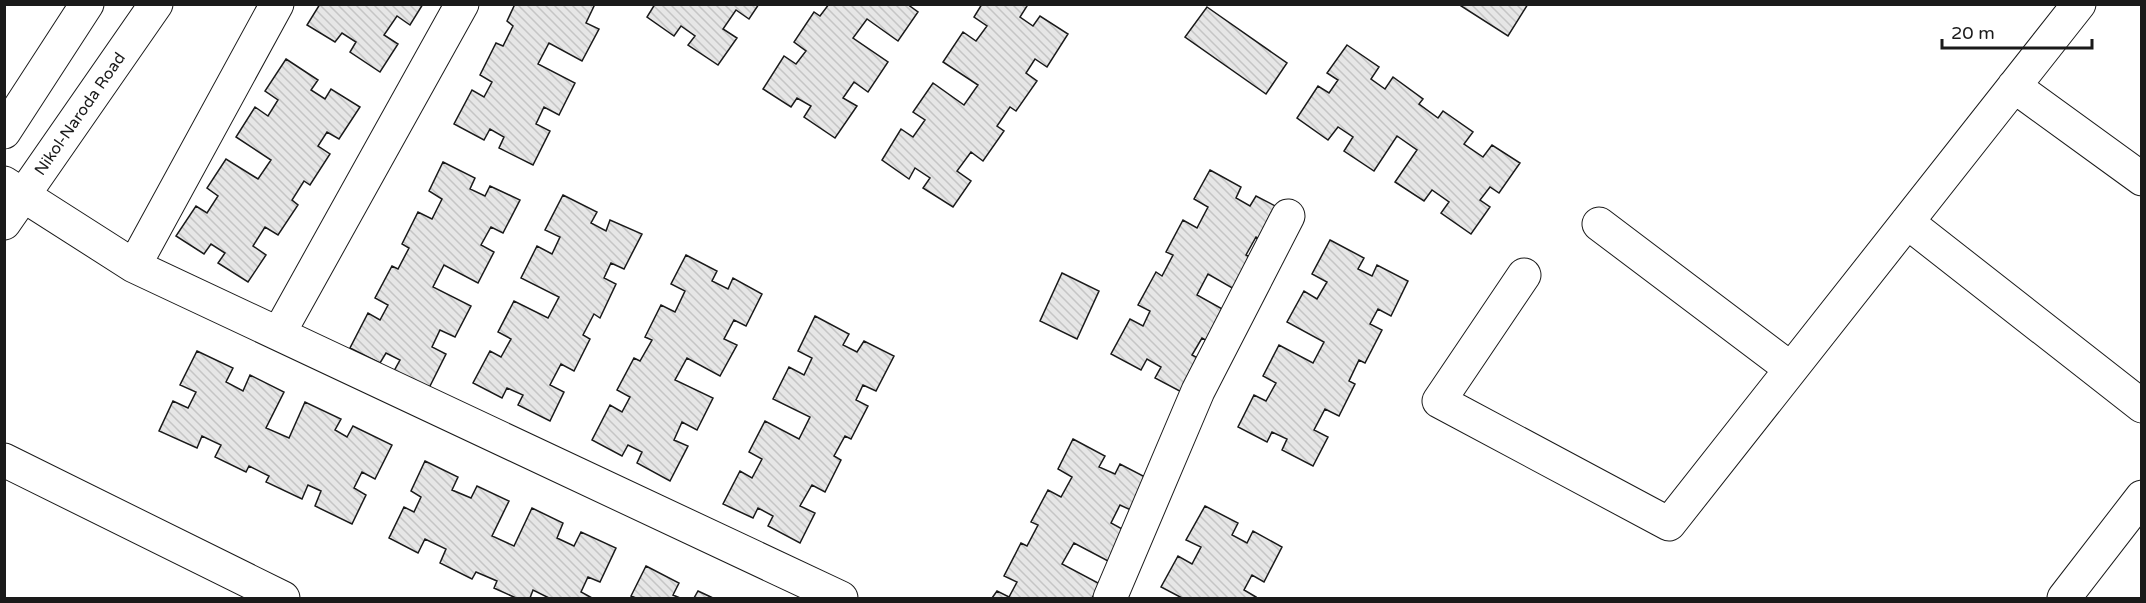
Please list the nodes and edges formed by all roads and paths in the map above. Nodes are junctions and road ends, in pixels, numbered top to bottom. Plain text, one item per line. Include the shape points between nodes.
1 (87, 4) edge
2 (156, 4) edge
3 (277, 4) edge
4 (462, 4) edge
5 (2079, 4) edge
6 (2014, 86) junction
7 (4, 132) edge
8 (2142, 179) edge
9 (14, 189) edge
10 (1288, 216) dead end
11 (1907, 222) junction
12 (4, 223) edge
13 (1599, 224) dead end
14 (134, 266) junction
15 (1524, 275) dead end
16 (279, 333) junction
17 (1791, 369) junction
18 (2142, 406) edge
19 (4, 460) edge
20 (2142, 497) edge
21 (283, 598) edge
22 (842, 598) edge
23 (1110, 598) edge
24 (2064, 598) edge

1 - 7 street
2 - 9 street, Nikol-Naroda Road
3 - 14 street
4 - 16 street
5 - 6 street
6 - 8 street
6 - 11 street
9 - 12 street, Nikol-Naroda Road
9 - 14 street
10 - 23 street via 1198,391
11 - 17 street
11 - 18 street
13 - 17 street
14 - 16 street
15 - 17 street via 1439,401 1669,524
16 - 22 street
19 - 21 street
20 - 24 street

